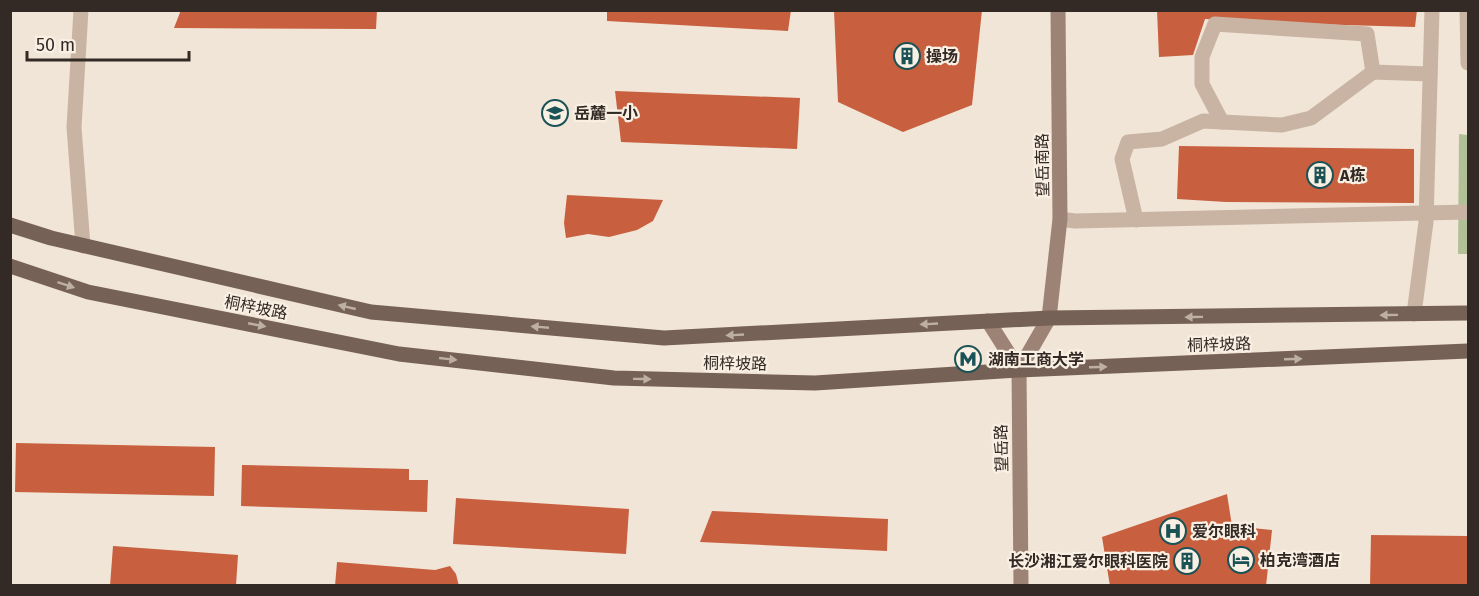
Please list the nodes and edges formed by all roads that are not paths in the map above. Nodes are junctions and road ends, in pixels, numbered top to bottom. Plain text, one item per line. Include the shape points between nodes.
1 (81, 10) edge
2 (1058, 10) edge
3 (1432, 10) edge
4 (1467, 10) edge
5 (1468, 63) edge
6 (1372, 72) junction
7 (1430, 74) junction
8 (1222, 122) junction
9 (1468, 212) edge
10 (1426, 213) junction
11 (1060, 219) junction
12 (1136, 220) junction
13 (10, 225) edge
14 (83, 246) junction
15 (10, 266) edge
16 (1468, 313) edge
17 (1414, 314) junction
18 (1049, 318) junction
19 (988, 321) junction
20 (1468, 351) edge
21 (1018, 370) junction
22 (1021, 585) edge

1 - 14 street via 74,127
2 - 11 street, 望岳南路
3 - 7 street
4 - 5 street
6 - 7 street
6 - 8 street via 1311,118 1282,125
6 - 8 street via 1367,34 1215,24 1202,57 1202,84
7 - 10 street
8 - 12 street via 1203,121 1162,139 1128,142 1122,159
9 - 10 street
10 - 12 street
10 - 17 street
11 - 12 street
11 - 18 street, 望岳南路
13 - 14 main road, 桐梓坡路
19 -> 14 main road, 桐梓坡路 via 664,338 371,312
15 -> 21 main road, 桐梓坡路 via 88,292 399,354 614,378 815,383
16 - 17 main road, 桐梓坡路
17 -> 18 main road, 桐梓坡路
18 - 19 main road, 桐梓坡路
18 - 21 street
19 - 21 street
21 -> 20 main road, 桐梓坡路
21 - 22 street, 望岳路

